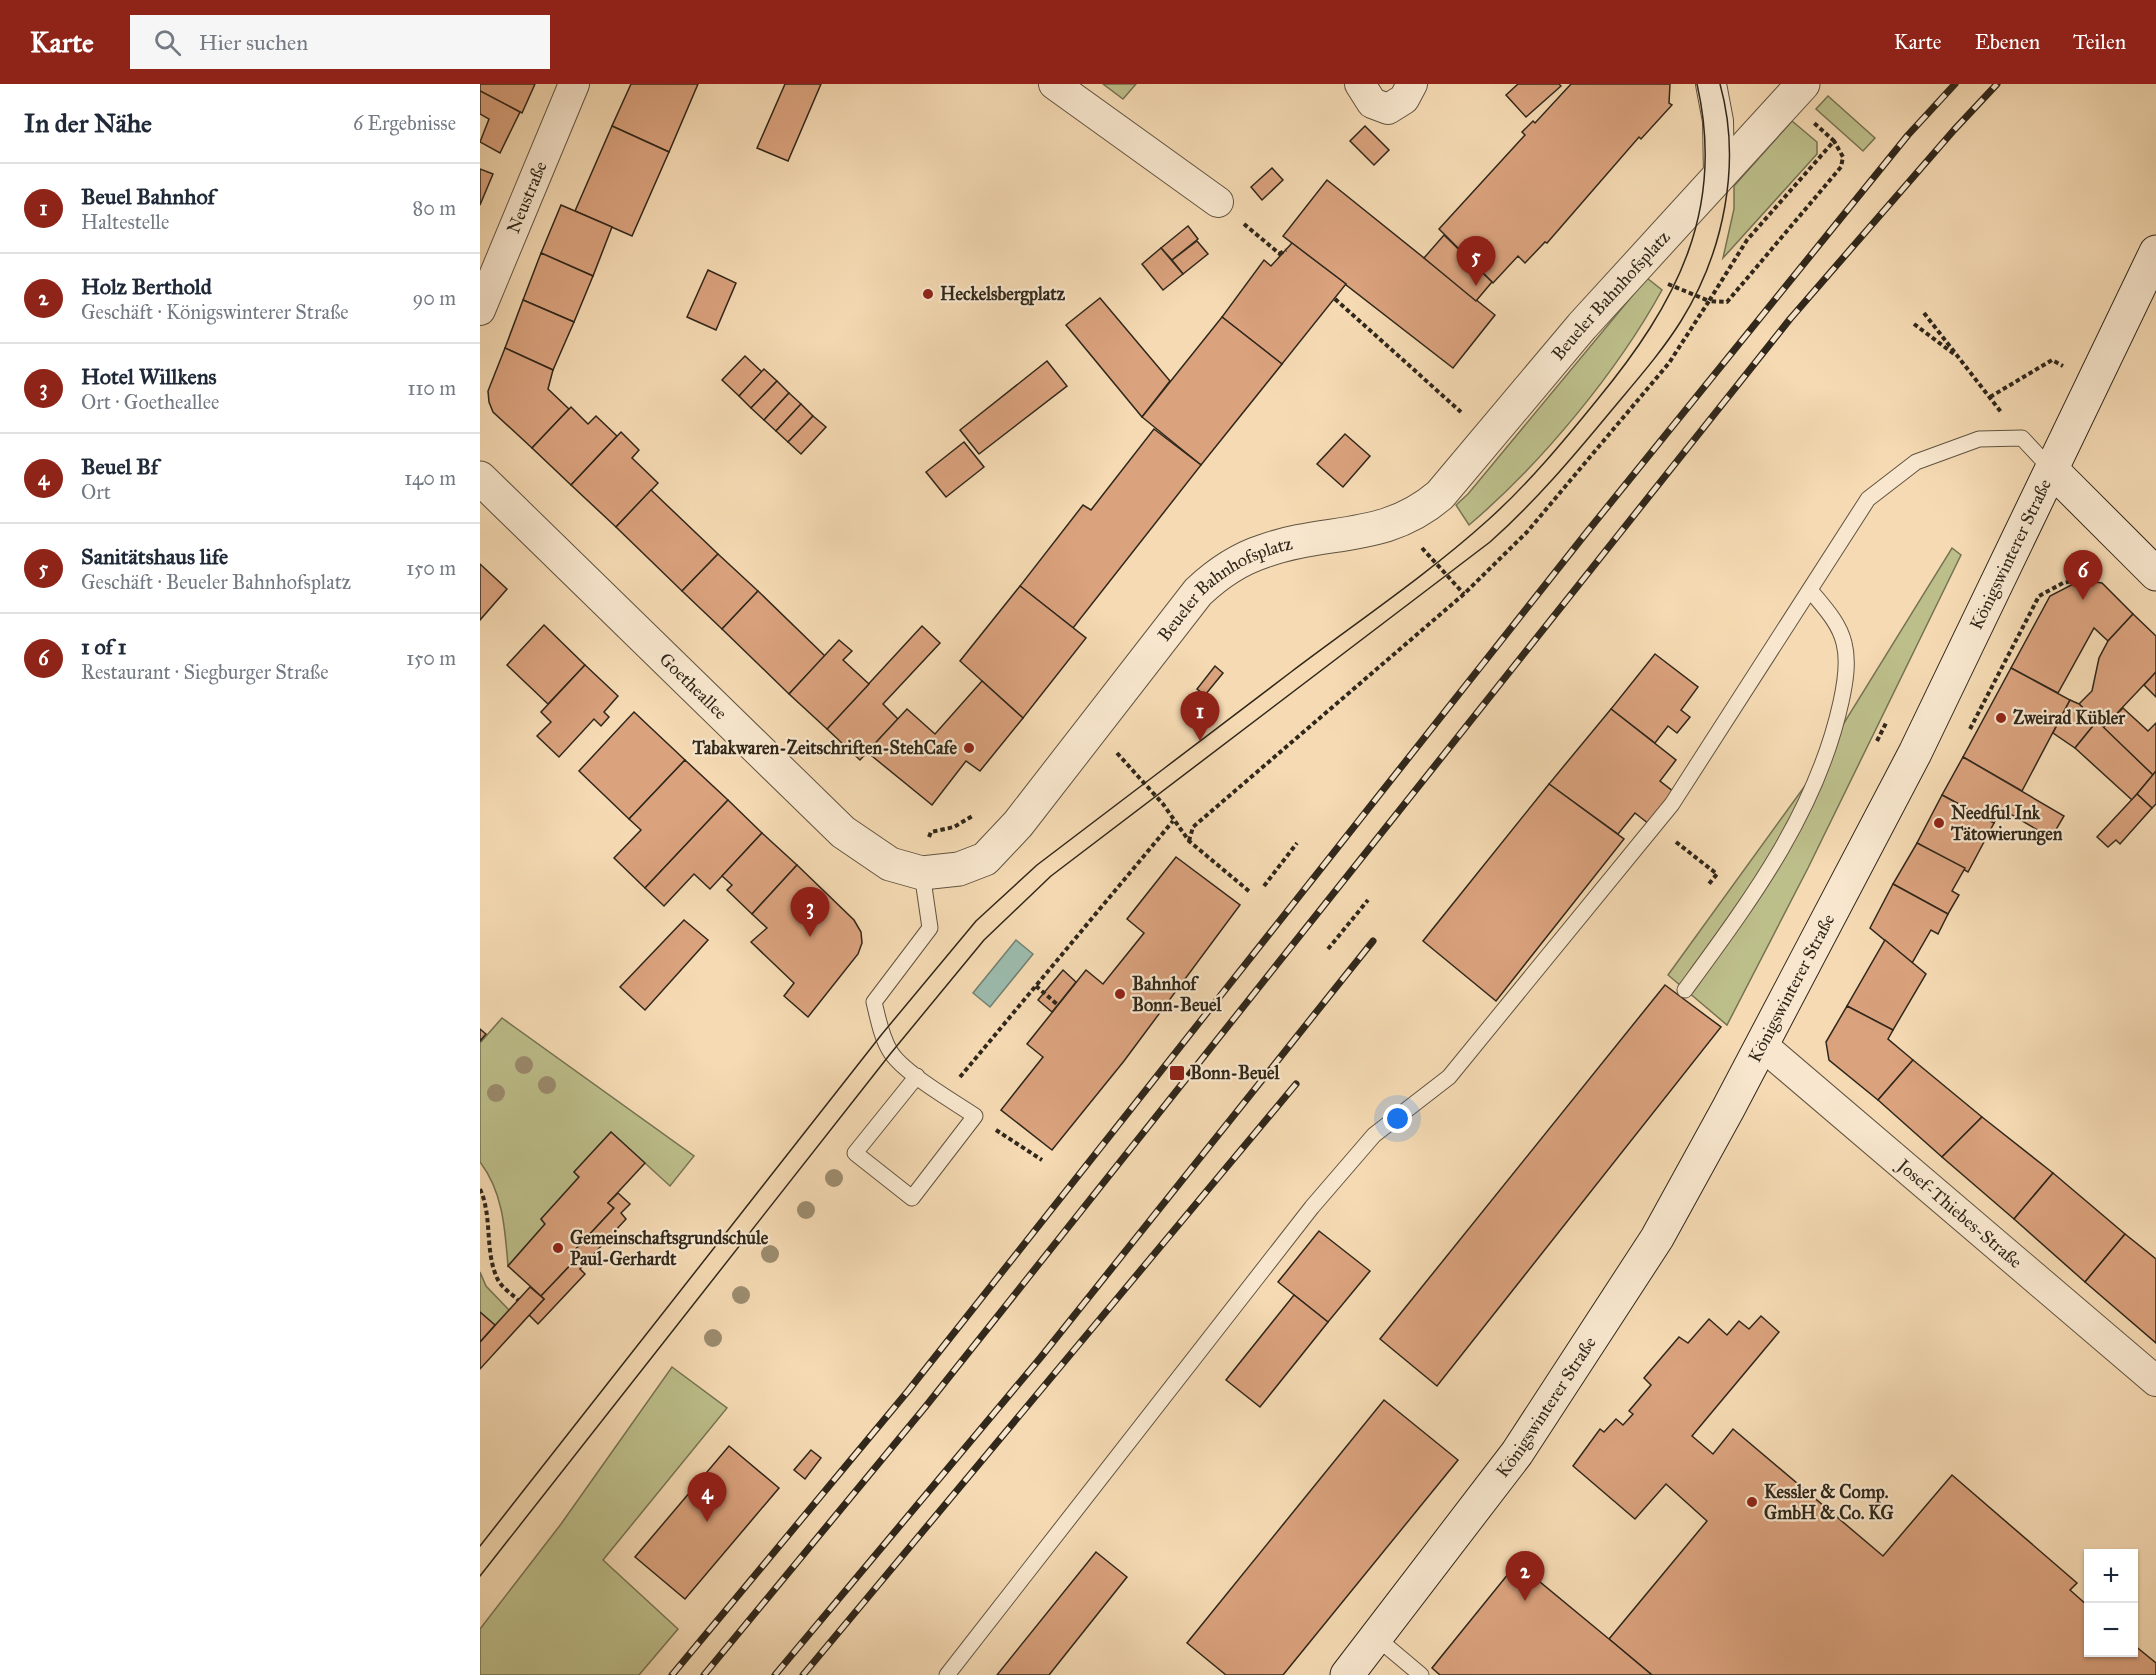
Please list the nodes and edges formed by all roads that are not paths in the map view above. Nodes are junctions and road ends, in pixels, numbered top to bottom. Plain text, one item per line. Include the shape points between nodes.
1 (574, 84) edge
2 (1054, 84) edge
3 (1360, 84) edge
4 (1412, 84) edge
5 (1711, 84) edge
6 (1796, 92) edge
7 (1719, 175) junction
8 (1218, 202) road end
9 (2156, 252) edge
10 (480, 310) edge
11 (2052, 470) junction
12 (480, 478) edge
13 (2156, 574) edge
14 (1809, 590) junction
15 (922, 873) junction
16 (1684, 990) dead end
17 (1762, 1045) junction
18 (917, 1076) junction
19 (2156, 1381) edge
20 (1377, 1638) junction
21 (947, 1675) edge
22 (1347, 1675) edge
23 (1421, 1675) edge

1 - 10 street, Neustraße
2 - 8 street
3 - 4 street via 1372,103 1388,109 1404,99
5 - 7 street via 1718,122
6 - 7 street, Beueler Bahnhofsplatz
7 - 15 street, Beueler Bahnhofsplatz via 1582,326 1440,495 1394,525 1264,550 1216,575 1018,824 985,859 959,869
9 - 11 street, Königswinterer Straße
11 - 13 street
11 - 14 lane via 2022,438 1979,439 1916,462 1868,499
11 - 17 street, Königswinterer Straße via 1915,753
12 - 15 street, Goetheallee via 843,832 890,864
14 - 16 lane via 1832,615 1845,644 1846,682 1838,717 1816,783 1780,852
14 - 21 lane via 1672,804 1449,1077 1374,1135 1312,1207
15 - 18 lane via 930,928 874,1002 891,1053
17 - 19 street, Josef-Thiebes-Straße
17 - 20 street, Königswinterer Straße via 1657,1238 1592,1342 1517,1453
18 - 18 lane via 855,1153 912,1198 975,1116
20 - 22 street, Königswinterer Straße
20 - 23 lane

